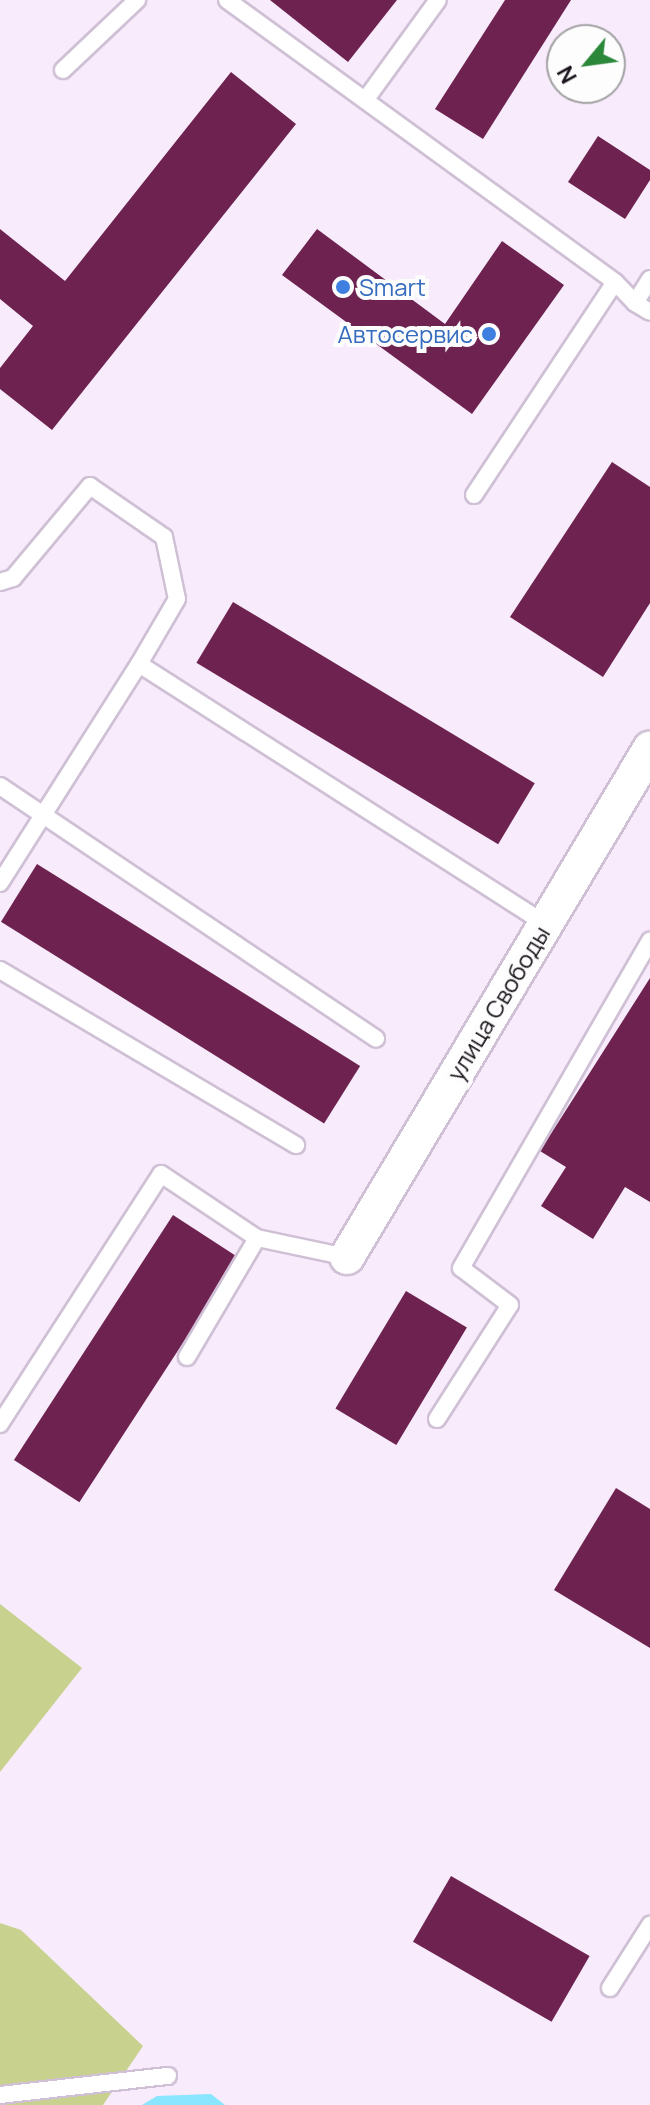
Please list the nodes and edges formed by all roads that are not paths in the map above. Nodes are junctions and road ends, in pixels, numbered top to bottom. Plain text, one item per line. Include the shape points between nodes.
1 (137, 0) edge
2 (227, 0) edge
3 (438, 0) edge
4 (63, 70) dead end
5 (366, 99) junction
6 (650, 279) edge
7 (615, 282) junction
8 (635, 303) junction
9 (650, 312) edge
10 (474, 495) dead end
11 (0, 582) edge
12 (139, 664) junction
13 (650, 749) edge
14 (0, 786) edge
15 (41, 816) junction
16 (0, 883) edge
17 (546, 924) junction
18 (650, 941) edge
19 (0, 970) edge
20 (376, 1039) dead end
21 (296, 1145) dead end
22 (257, 1238) junction
23 (347, 1257) joint
24 (187, 1357) dead end
25 (437, 1419) dead end
26 (0, 1424) edge
27 (650, 1925) edge
28 (610, 1988) dead end
29 (168, 2076) dead end
30 (0, 2095) edge

1 - 4 lane
2 - 5 lane
3 - 5 lane
5 - 7 lane
6 - 8 lane
7 - 8 lane
7 - 10 lane
8 - 9 lane
11 - 12 lane via 13,578 90,486 164,537 177,599
12 - 15 lane
12 - 17 lane
13 - 17 street, улица Свободы
14 - 15 lane
15 - 16 lane
15 - 20 lane
17 - 23 street, улица Свободы
18 - 25 lane via 461,1268 510,1305
19 - 21 lane
22 - 23 lane
22 - 24 lane
22 - 26 lane via 161,1174
27 - 28 lane
29 - 30 lane

